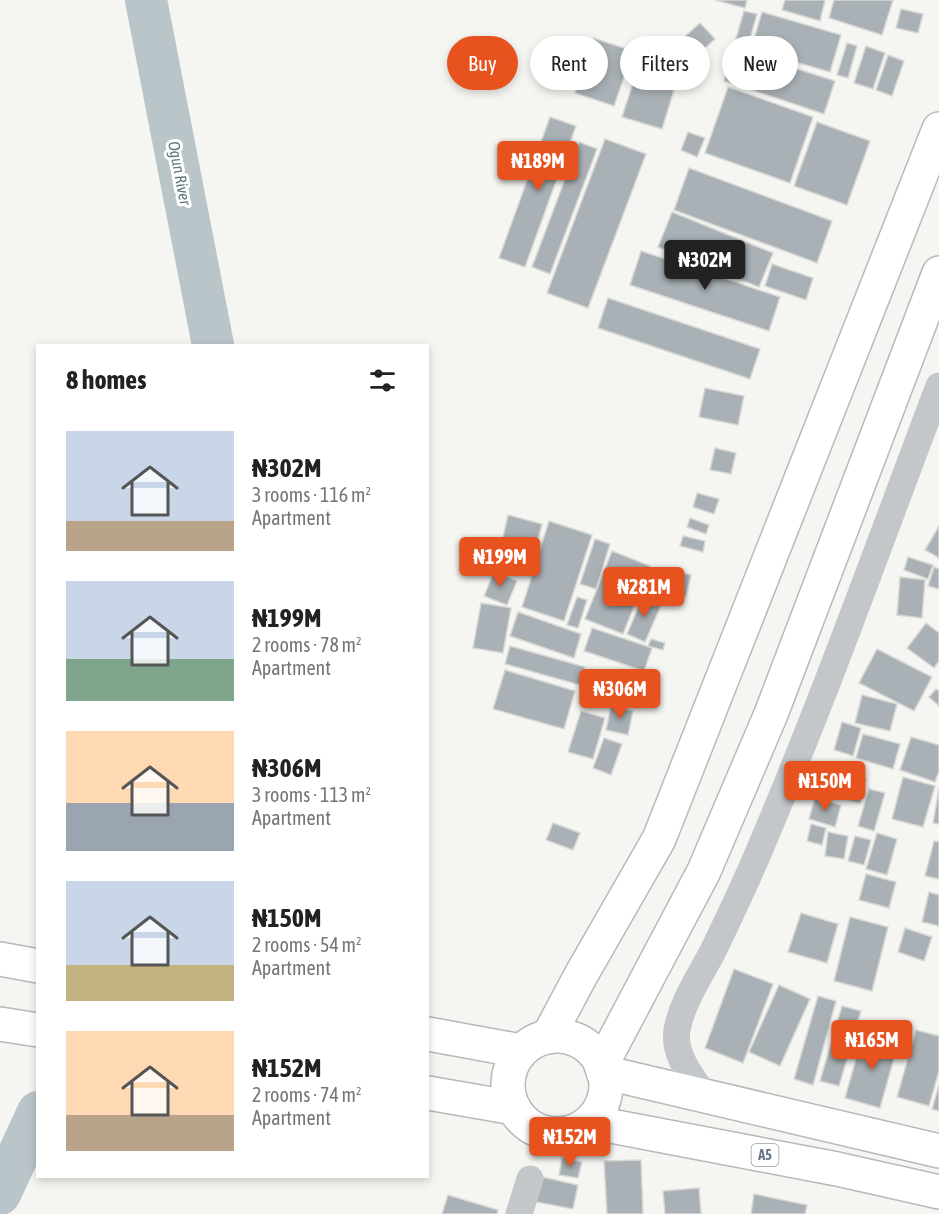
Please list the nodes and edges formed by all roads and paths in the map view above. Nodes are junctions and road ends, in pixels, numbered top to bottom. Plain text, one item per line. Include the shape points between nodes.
1 (939, 129) edge
2 (939, 273) edge
3 (939, 386) edge
4 (0, 959) edge
5 (36, 966) edge
6 (0, 1024) edge
7 (36, 1030) edge
8 (429, 1035) edge
9 (535, 1044) junction
10 (602, 1069) junction
11 (429, 1093) edge
12 (704, 1095) junction
13 (514, 1108) junction
14 (590, 1122) junction
15 (939, 1151) edge
16 (530, 1179) dead end
17 (939, 1192) edge
18 (519, 1214) edge

1 - 9 main road via 659,839 581,975
2 - 10 main road via 766,724 704,871
3 - 12 street via 763,842 677,1030 677,1048
4 - 5 main road
6 - 7 main road
8 - 9 main road
9 - 10 main road via 564,1037 579,1041 591,1050
9 - 13 main road via 513,1064 508,1079
10 - 12 main road
10 - 14 main road via 606,1093
11 - 13 main road
12 - 15 main road
13 - 14 main road via 527,1124 542,1132 575,1131
14 - 17 main road, A5 via 837,1168
16 - 18 street

